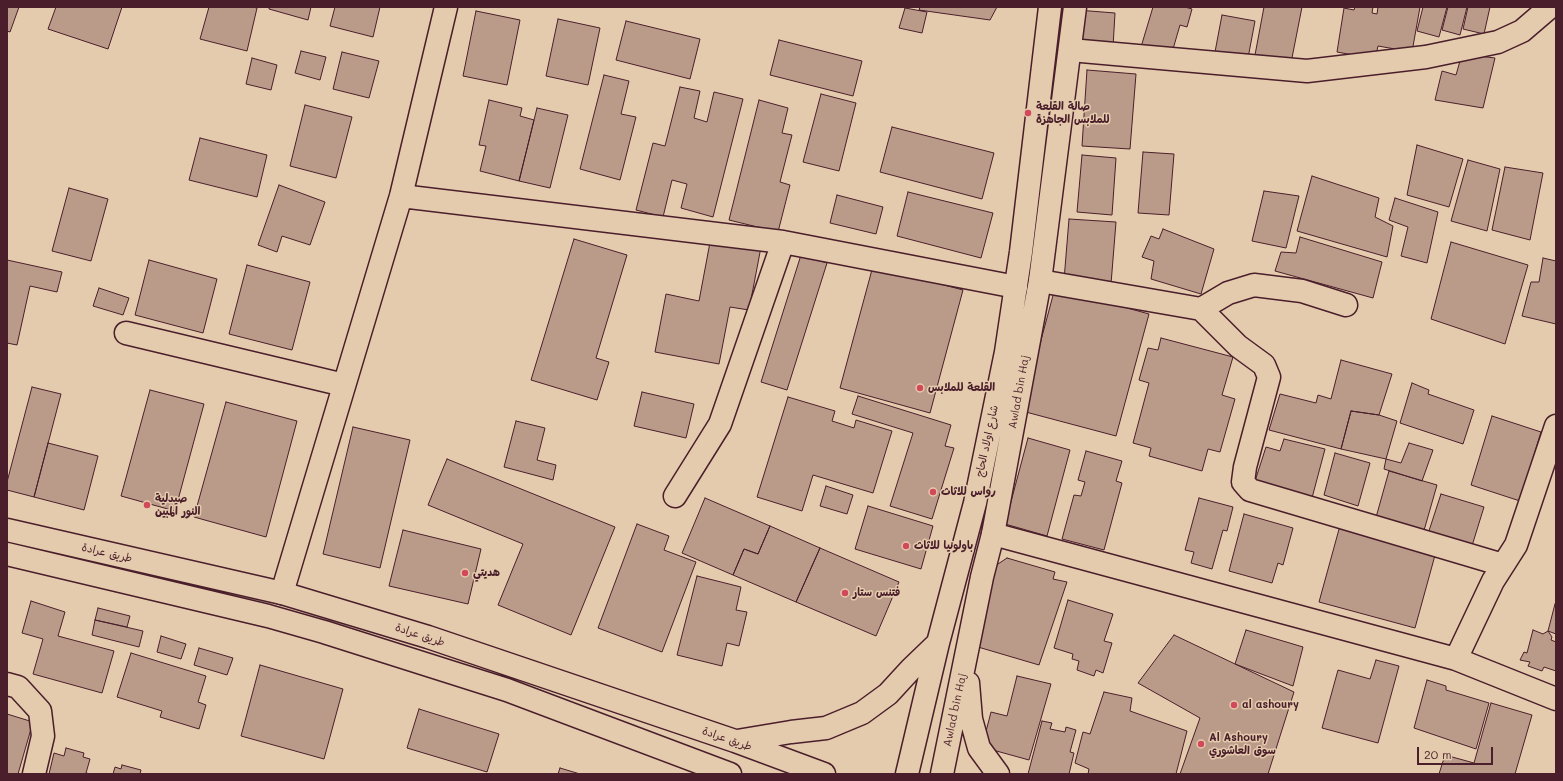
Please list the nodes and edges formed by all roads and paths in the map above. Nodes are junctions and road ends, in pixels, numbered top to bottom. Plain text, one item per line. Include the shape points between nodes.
1 (446, 7) edge
2 (1050, 7) edge
3 (1076, 7) edge
4 (1550, 7) edge
5 (1070, 50) junction
6 (401, 196) junction
7 (783, 242) junction
8 (1040, 281) junction
9 (1016, 287) junction
10 (1346, 306) dead end
11 (1201, 309) junction
12 (126, 333) dead end
13 (344, 385) junction
14 (1556, 426) edge
15 (675, 496) dead end
16 (7, 530) edge
17 (993, 534) junction
18 (7, 554) edge
19 (1503, 565) junction
20 (282, 593) junction
21 (938, 643) junction
22 (966, 657) junction
23 (1456, 658) junction
24 (7, 684) edge
25 (1556, 698) edge
26 (735, 741) junction
27 (34, 774) edge
28 (730, 774) edge
29 (824, 774) edge
30 (907, 774) edge
31 (942, 774) edge
32 (998, 774) edge

1 - 6 street
2 - 9 street, شارع اولاد الحاج
3 - 5 street, Awlad bin Haj
4 - 5 street via 1522,31 1498,42 1426,56 1307,72
5 - 8 street, Awlad bin Haj
6 - 7 street
6 - 13 street
7 - 9 street
7 - 15 street via 720,424
8 - 11 street
8 - 17 street, Awlad bin Haj
9 - 21 street, شارع اولاد الحاج via 1006,352 975,503
10 - 11 street via 1302,291 1254,285 1228,293
11 - 19 street via 1238,346 1264,365 1269,377 1245,467 1243,482 1250,490
12 - 13 street
13 - 20 street
14 - 19 street via 1516,545
16 - 20 street, طريق عرادة
17 - 22 street, Awlad bin Haj
17 - 23 street
18 - 28 street via 260,614 324,632 507,690
19 - 23 street
20 - 26 street, طريق عرادة via 428,638
21 - 26 street via 888,694 862,712 826,728
21 - 30 street, شارع اولاد الحاج
22 - 31 street, Awlad bin Haj
22 - 32 street via 971,719 975,736 979,748
23 - 25 street
24 - 27 street via 18,687 40,711 42,736
26 - 29 street, طريق عرادة

